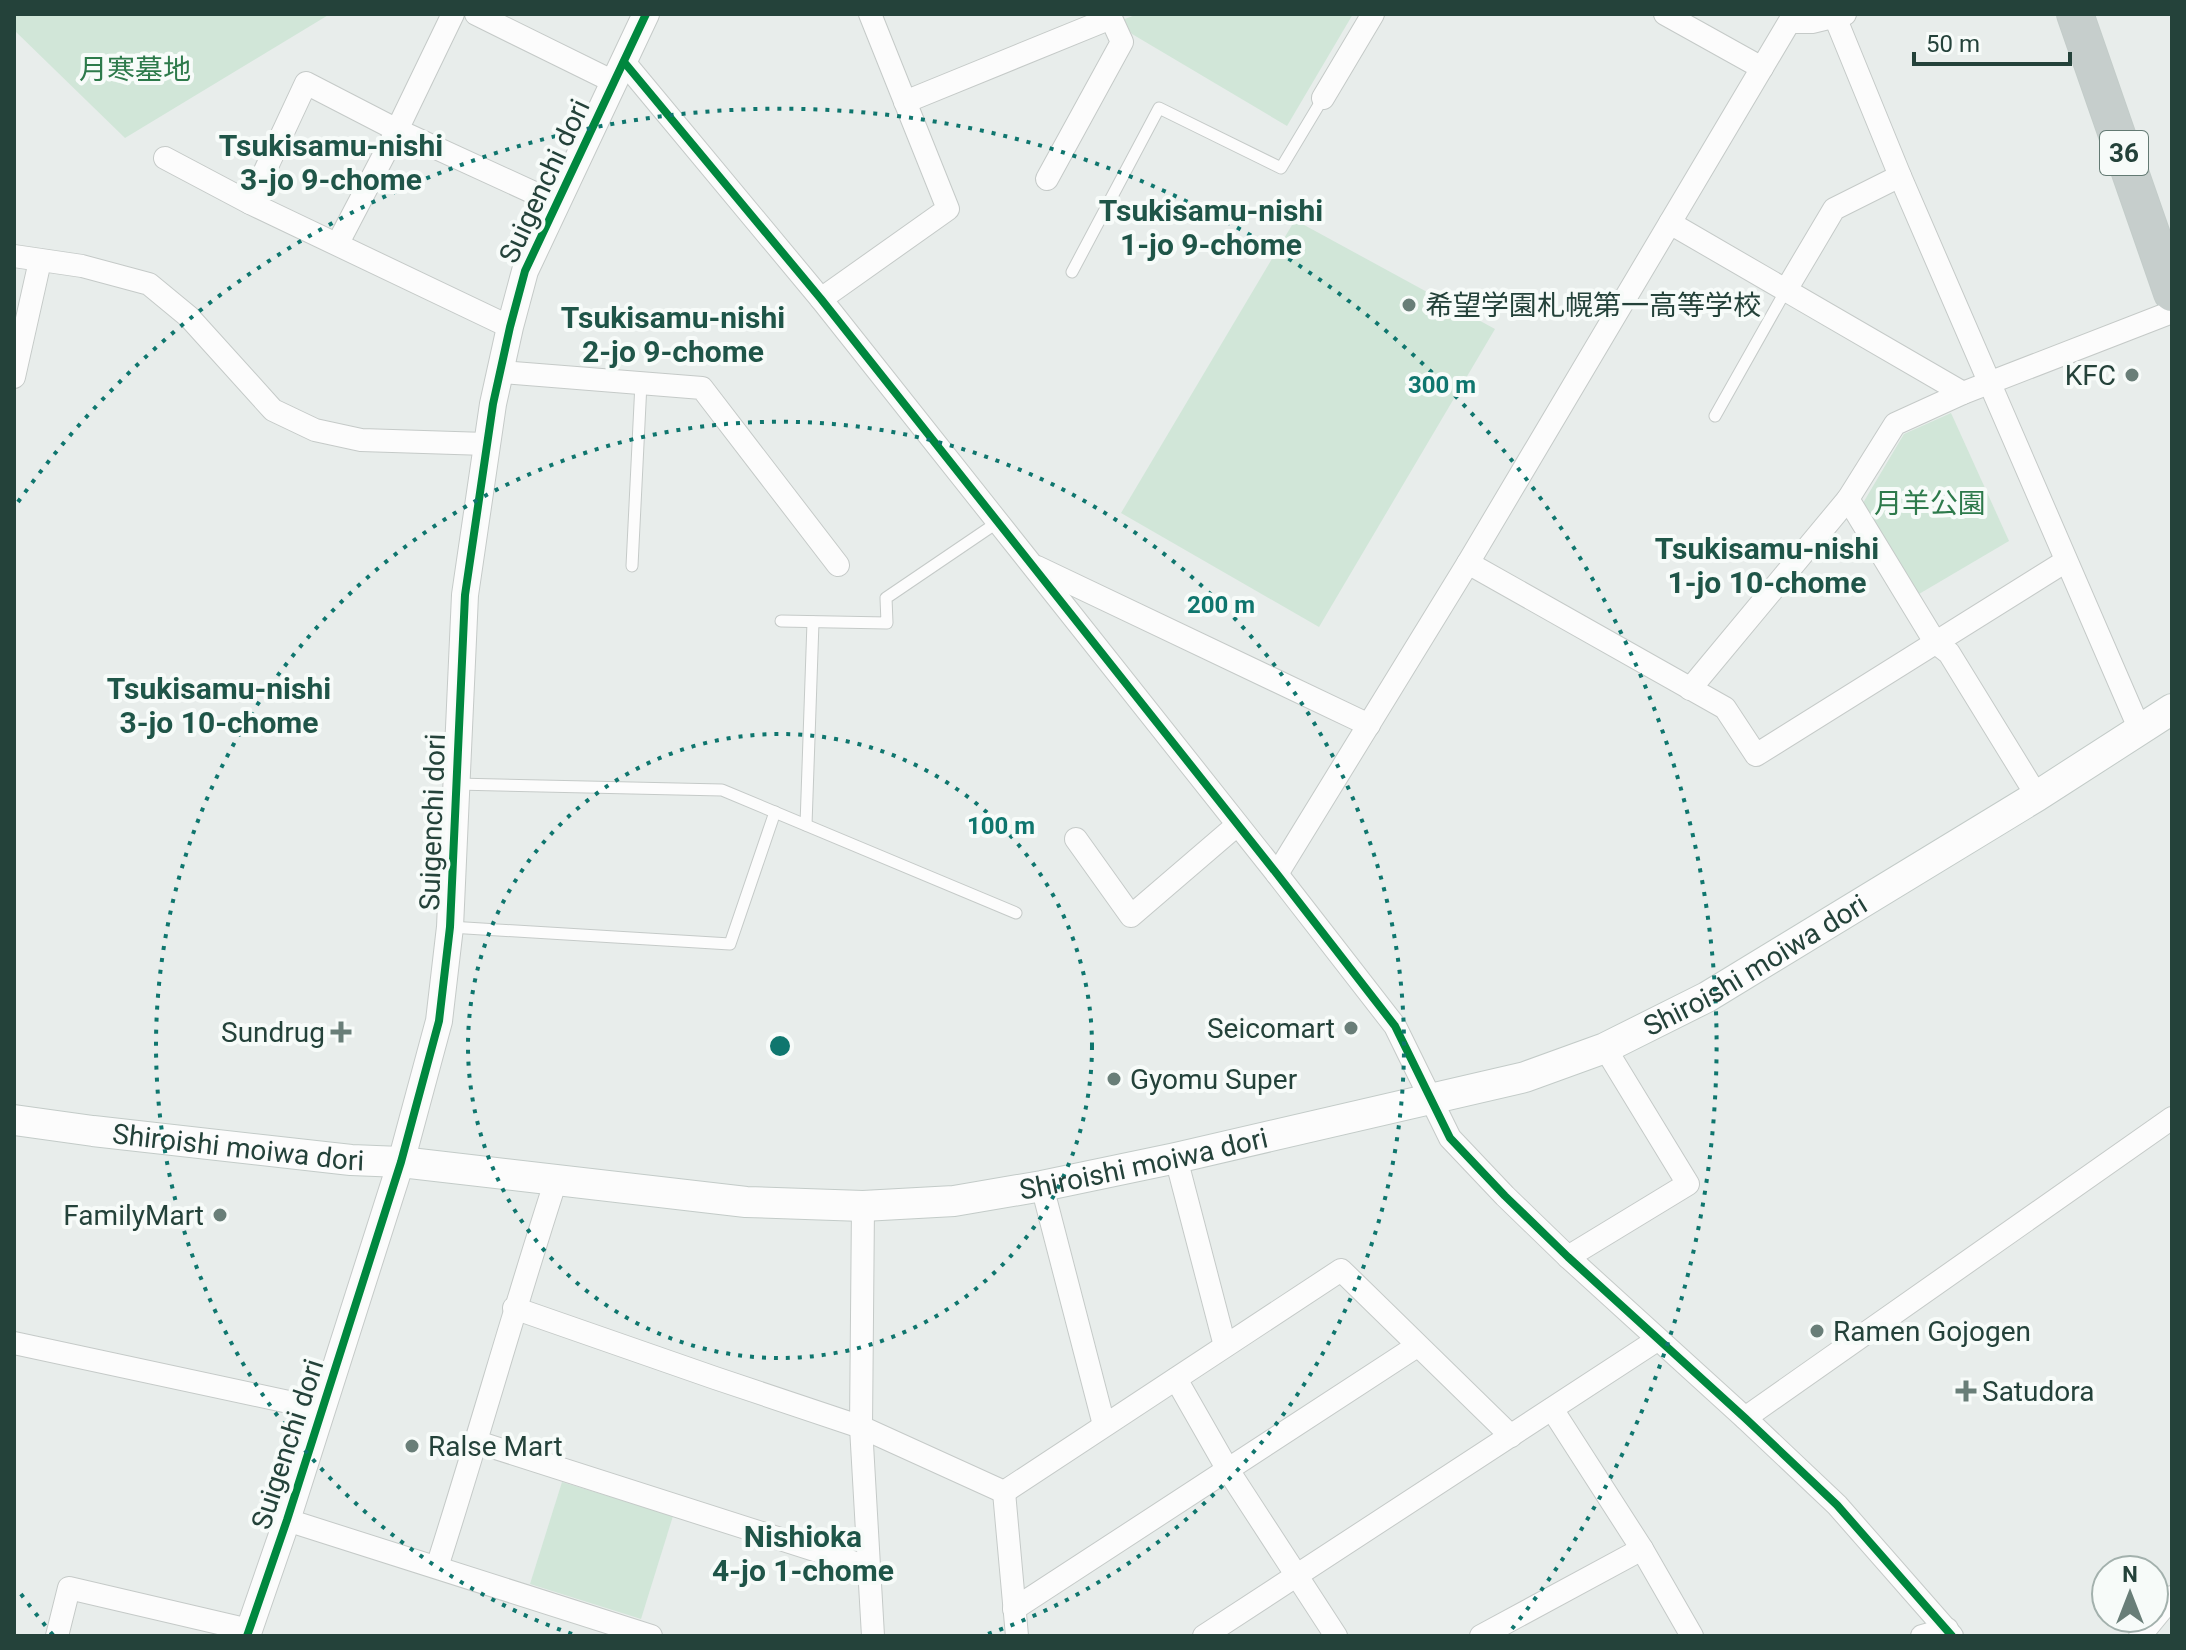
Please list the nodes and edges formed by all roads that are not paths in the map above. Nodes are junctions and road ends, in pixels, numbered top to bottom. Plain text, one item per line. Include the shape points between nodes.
1 (453, 14) edge
2 (476, 14) edge
3 (646, 14) edge
4 (870, 14) edge
5 (1373, 14) edge
6 (1665, 14) edge
7 (2075, 14) edge
8 (1110, 16) edge
9 (1840, 16) edge
10 (1792, 18) edge
11 (1762, 68) junction
12 (619, 72) junction
13 (1323, 98) joint
14 (905, 102) junction
15 (397, 130) junction
16 (165, 158) dead end
17 (1900, 176) junction
18 (1047, 179) dead end
19 (250, 203) junction
20 (556, 203) junction
21 (1670, 223) junction
22 (338, 243) junction
23 (14, 256) edge
24 (40, 261) junction
25 (1072, 272) dead end
26 (1786, 290) junction
27 (2172, 293) edge
28 (821, 299) junction
29 (2172, 312) edge
30 (510, 327) junction
31 (501, 372) junction
32 (14, 377) edge
33 (641, 383) junction
34 (1990, 384) junction
35 (1963, 393) junction
36 (1715, 416) dead end
37 (486, 444) junction
38 (1848, 499) junction
39 (998, 522) junction
40 (2066, 561) junction
41 (1468, 563) junction
42 (838, 565) dead end
43 (1032, 565) junction
44 (632, 566) dead end
45 (781, 621) dead end
46 (813, 622) junction
47 (1935, 642) junction
48 (1690, 689) junction
49 (2172, 709) edge
50 (1369, 725) junction
51 (2139, 728) junction
52 (456, 784) junction
53 (2037, 796) junction
54 (775, 812) junction
55 (806, 825) junction
56 (1237, 825) junction
57 (1076, 839) dead end
58 (1277, 874) junction
59 (1016, 913) dead end
60 (450, 927) junction
61 (1605, 1048) junction
62 (1431, 1099) junction
63 (2172, 1118) edge
64 (14, 1120) edge
65 (1176, 1158) junction
66 (401, 1162) junction
67 (556, 1180) junction
68 (1042, 1186) junction
69 (863, 1206) junction
70 (1568, 1257) junction
71 (514, 1308) junction
72 (1657, 1340) junction
73 (14, 1343) edge
74 (1225, 1346) junction
75 (1417, 1346) junction
76 (1176, 1379) junction
77 (321, 1409) junction
78 (1552, 1409) junction
79 (1745, 1418) junction
80 (1104, 1425) junction
81 (861, 1427) junction
82 (1511, 1436) junction
83 (477, 1442) junction
84 (1228, 1470) junction
85 (1004, 1492) junction
86 (287, 1520) junction
87 (1642, 1549) junction
88 (437, 1567) junction
89 (868, 1567) junction
90 (1297, 1574) junction
91 (2172, 1597) edge
92 (1014, 1609) junction
93 (248, 1633) edge
94 (1950, 1633) edge
95 (57, 1636) edge
96 (651, 1636) edge
97 (873, 1636) edge
98 (1017, 1636) edge
99 (1204, 1636) edge
100 (1336, 1636) edge
101 (1481, 1636) edge
102 (1692, 1636) edge
103 (1922, 1636) edge
104 (2140, 1636) edge

1 - 15 street
2 - 12 street
3 - 12 street, Suigenchi dori
4 - 14 street
5 - 13 street
6 - 11 street
7 - 27 highway, 36
8 - 14 street
8 - 18 street via 1122,42
9 - 10 street via 1812,22
9 - 17 street
10 - 11 street
11 - 21 street
12 - 20 street, Suigenchi dori
12 - 28 street
13 - 25 lane via 1281,168 1159,108
14 - 28 street via 948,209
15 - 19 street via 306,83
15 - 20 street
15 - 22 street
16 - 19 street
17 - 26 street via 1834,209
17 - 34 street
19 - 22 street
20 - 30 street, Suigenchi dori via 525,271
21 - 26 street
21 - 41 street
22 - 30 street
23 - 24 street
24 - 32 street
24 - 37 street via 149,284 189,317 273,410 315,430 361,440
26 - 35 street
26 - 36 lane
28 - 39 street
29 - 34 street
30 - 31 street, Suigenchi dori
31 - 33 street
31 - 37 street, Suigenchi dori
33 - 42 street via 702,388
33 - 44 lane
34 - 35 street
34 - 40 street
35 - 38 street via 1895,424
37 - 52 street, Suigenchi dori via 465,595
38 - 47 street
38 - 48 street
39 - 43 street
39 - 46 lane via 886,598 887,623
40 - 47 street
40 - 51 street
41 - 48 street
41 - 50 street
43 - 50 street
43 - 56 street
45 - 46 lane
46 - 55 lane
47 - 48 street via 1756,755 1725,708
47 - 53 street via 1949,653
49 - 51 main road, Shiroishi moiwa dori
50 - 58 street
51 - 53 main road, Shiroishi moiwa dori
52 - 54 lane via 722,790
52 - 60 street, Suigenchi dori
53 - 61 main road, Shiroishi moiwa dori via 1707,997
54 - 55 lane
54 - 60 lane via 730,944
55 - 59 lane
56 - 57 street via 1131,916
56 - 58 street
58 - 62 street via 1395,1026
60 - 66 street, Suigenchi dori via 439,1021
61 - 62 main road, Shiroishi moiwa dori via 1525,1077
61 - 70 street via 1688,1184
62 - 65 main road, Shiroishi moiwa dori
62 - 70 street via 1450,1138
63 - 79 street
64 - 66 main road, Shiroishi moiwa dori
65 - 68 main road, Shiroishi moiwa dori
65 - 74 street
66 - 67 main road, Shiroishi moiwa dori
66 - 77 street, Suigenchi dori
67 - 69 main road, Shiroishi moiwa dori via 746,1202
67 - 71 street
68 - 69 main road, Shiroishi moiwa dori via 954,1201
68 - 80 street
69 - 81 street
70 - 72 street
71 - 81 street
71 - 83 street
72 - 78 street
72 - 79 street
73 - 77 street
74 - 75 street via 1341,1270
74 - 76 street
75 - 82 street
75 - 84 street
76 - 80 street
76 - 84 street
77 - 86 street, Suigenchi dori
78 - 82 street
78 - 87 street
79 - 94 street via 1837,1505
80 - 85 street
81 - 85 street
81 - 89 street
82 - 90 street
83 - 88 street
83 - 89 street
84 - 90 street
84 - 92 street
85 - 92 street
86 - 88 street
86 - 93 street, Suigenchi dori
87 - 101 street
87 - 102 street
88 - 96 street
89 - 97 street
90 - 99 street
90 - 100 street
91 - 104 street
92 - 98 street
93 - 95 street via 69,1588
94 - 103 street

